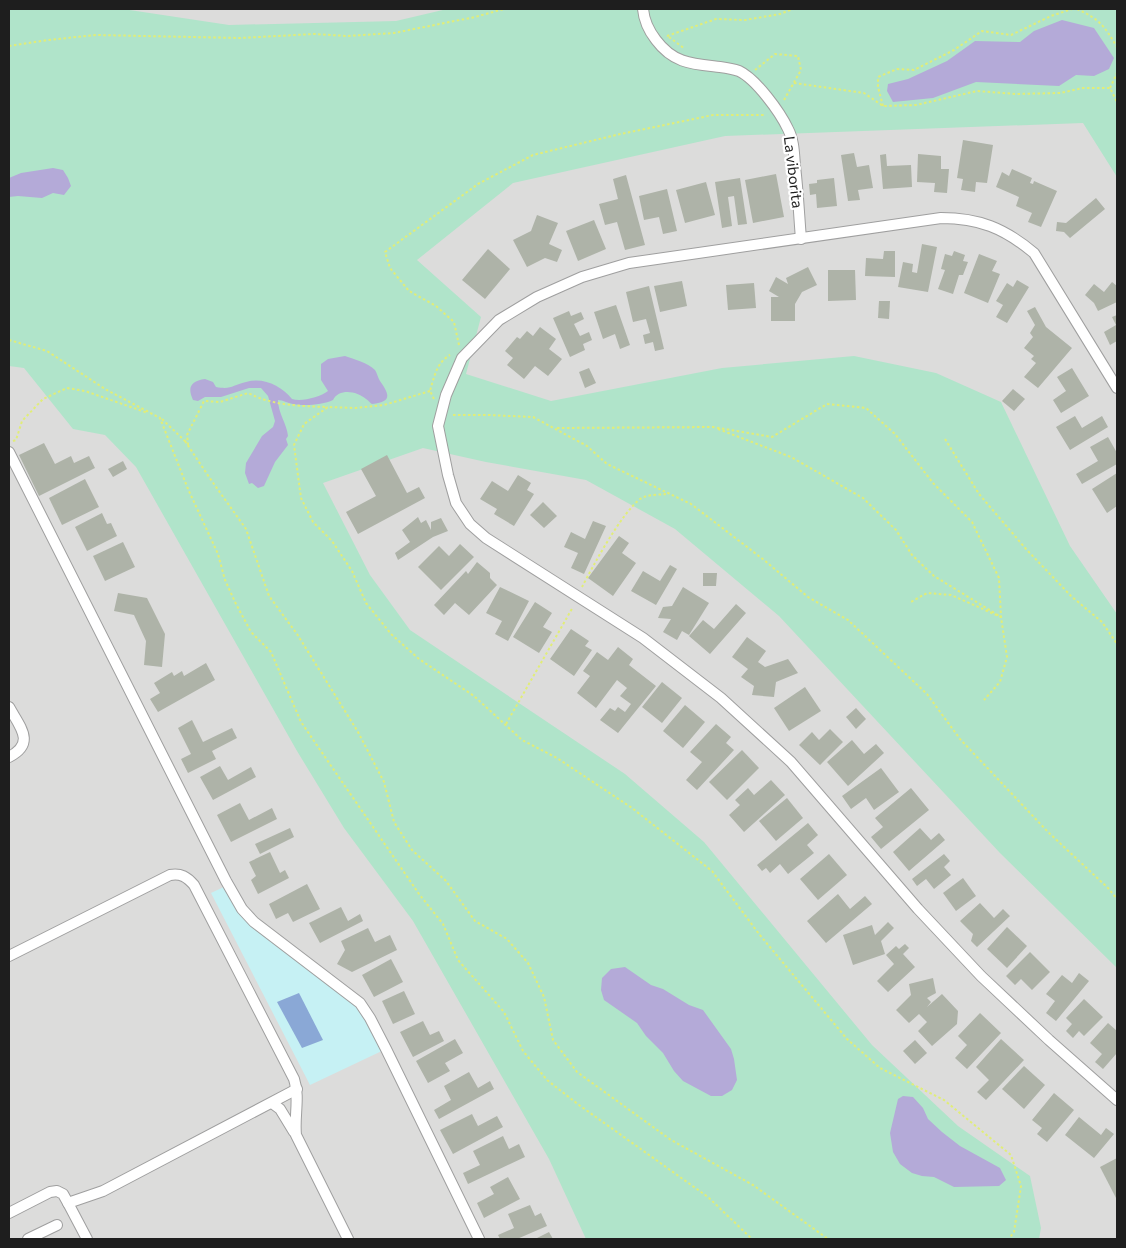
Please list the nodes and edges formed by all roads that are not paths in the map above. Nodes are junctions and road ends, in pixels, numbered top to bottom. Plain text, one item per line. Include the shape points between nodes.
1 (643, 9) edge
2 (801, 239) junction
3 (1117, 388) edge
4 (9, 452) edge
5 (9, 707) edge
6 (9, 757) edge
7 (9, 956) edge
8 (298, 1089) junction
9 (1117, 1100) edge
10 (272, 1103) junction
11 (296, 1135) junction
12 (68, 1203) junction
13 (9, 1213) edge
14 (57, 1225) dead end
15 (28, 1239) edge
16 (87, 1239) edge
17 (348, 1239) edge
18 (479, 1239) edge

1 - 2 street, La viborita via 652,35 672,56 688,63 740,72 757,85 780,115 789,130 793,147
2 - 3 street via 941,218 959,218 994,227 1015,237 1034,253
2 - 9 street via 629,263 582,277 537,297 499,320 462,358 446,395 438,426 456,503 470,524 486,538 643,638 721,698 791,762 918,909 981,976
4 - 18 street via 242,909 254,922 360,1003 386,1049
5 - 6 street via 24,738 23,746
7 - 8 street via 170,875 187,877
8 - 10 street
8 - 11 street via 294,1121
10 - 11 street via 280,1109
10 - 12 street via 102,1191
11 - 17 street
12 - 13 street via 63,1194 50,1192
12 - 16 street
14 - 15 street

